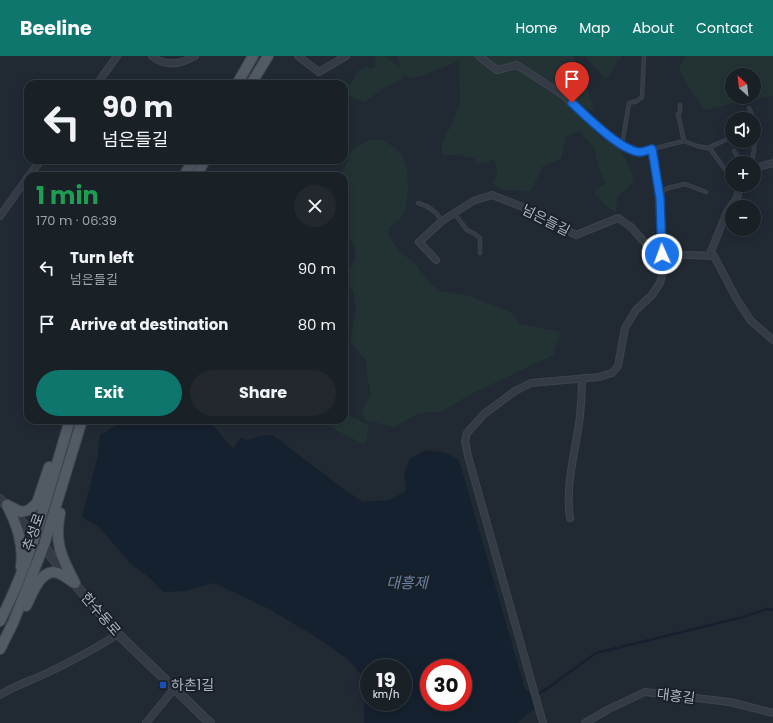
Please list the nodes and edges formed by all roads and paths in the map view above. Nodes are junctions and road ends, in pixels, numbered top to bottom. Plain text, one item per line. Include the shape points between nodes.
1 (117, 56) edge
2 (152, 56) edge
3 (195, 56) edge
4 (253, 56) edge
5 (268, 56) edge
6 (298, 56) edge
7 (346, 56) edge
8 (478, 56) edge
9 (644, 56) edge
10 (100, 80) edge
11 (239, 80) edge
12 (253, 80) edge
13 (680, 106) dead end
14 (749, 108) dead end
15 (725, 140) edge
16 (684, 141) junction
17 (622, 145) junction
18 (708, 148) junction
19 (652, 149) junction
20 (734, 151) dead end
21 (737, 156) edge
22 (753, 156) edge
23 (773, 163) edge
24 (761, 166) edge
25 (725, 169) edge
26 (24, 184) edge
27 (706, 192) dead end
28 (738, 192) edge
29 (660, 193) junction
30 (418, 203) dead end
31 (454, 213) junction
32 (0, 216) edge
33 (442, 221) junction
34 (480, 253) dead end
35 (662, 254) junction
36 (709, 256) junction
37 (436, 260) dead end
38 (773, 340) edge
39 (582, 379) junction
40 (63, 424) edge
41 (69, 424) edge
42 (81, 424) edge
43 (84, 424) edge
44 (4, 502) edge
45 (570, 518) dead end
46 (36, 536) junction
47 (44, 545) junction
48 (18, 581) junction
49 (75, 583) junction
50 (0, 621) edge
51 (118, 634) junction
52 (0, 649) edge
53 (0, 656) edge
54 (174, 689) junction
55 (0, 695) edge
56 (773, 714) edge
57 (146, 723) edge
58 (210, 723) edge
59 (543, 723) edge
60 (585, 723) edge

1 - 10 street
2 - 3 street via 166,64 187,61
4 - 11 main road
5 - 12 main road
6 - 7 street via 319,72
8 - 17 street via 497,70 517,65 562,95
9 - 17 lane via 642,97 629,103
13 - 16 lane via 678,114
14 - 22 lane via 756,124
15 - 18 lane
16 - 18 lane
16 - 19 lane
17 - 19 street via 639,152
18 - 25 lane
19 - 29 street
20 - 21 lane
23 - 24 street
26 - 32 street
27 - 29 lane via 684,184
28 - 36 street via 724,218
29 - 35 street
30 - 33 lane via 435,211
31 - 33 street, 넘은들길
31 - 34 lane via 467,230 480,238
31 - 35 street, 넘은들길 via 492,195 543,215 576,235 618,218 631,227 653,252
33 - 37 street, 넘은들길 via 419,242
35 - 36 street
35 - 39 street via 665,263 660,283 636,310 625,328 618,366 612,374
36 - 38 street via 714,256 750,321
39 - 45 street via 580,416 571,466 568,505
39 - 59 street via 531,383 515,391 484,414 467,433 465,441
40 - 44 main road via 37,503 29,510 21,512
41 - 46 main road, 추성로
42 - 47 main road, 추성로
43 - 49 main road via 58,525 58,545
44 - 46 street, 한수동로
44 - 48 main road via 17,526 21,544 22,557
46 - 47 street, 한수동로
46 - 48 main road, 추성로
47 - 49 street, 한수동로
47 - 52 main road, 추성로
48 - 50 main road, 추성로
49 - 51 street, 한수동로
49 - 53 main road via 54,572 38,582 9,643
51 - 54 street, 한수동로
51 - 55 street via 87,653
54 - 57 street
54 - 58 street, 한수동로
56 - 60 street, 대흥길 via 730,702 645,692

